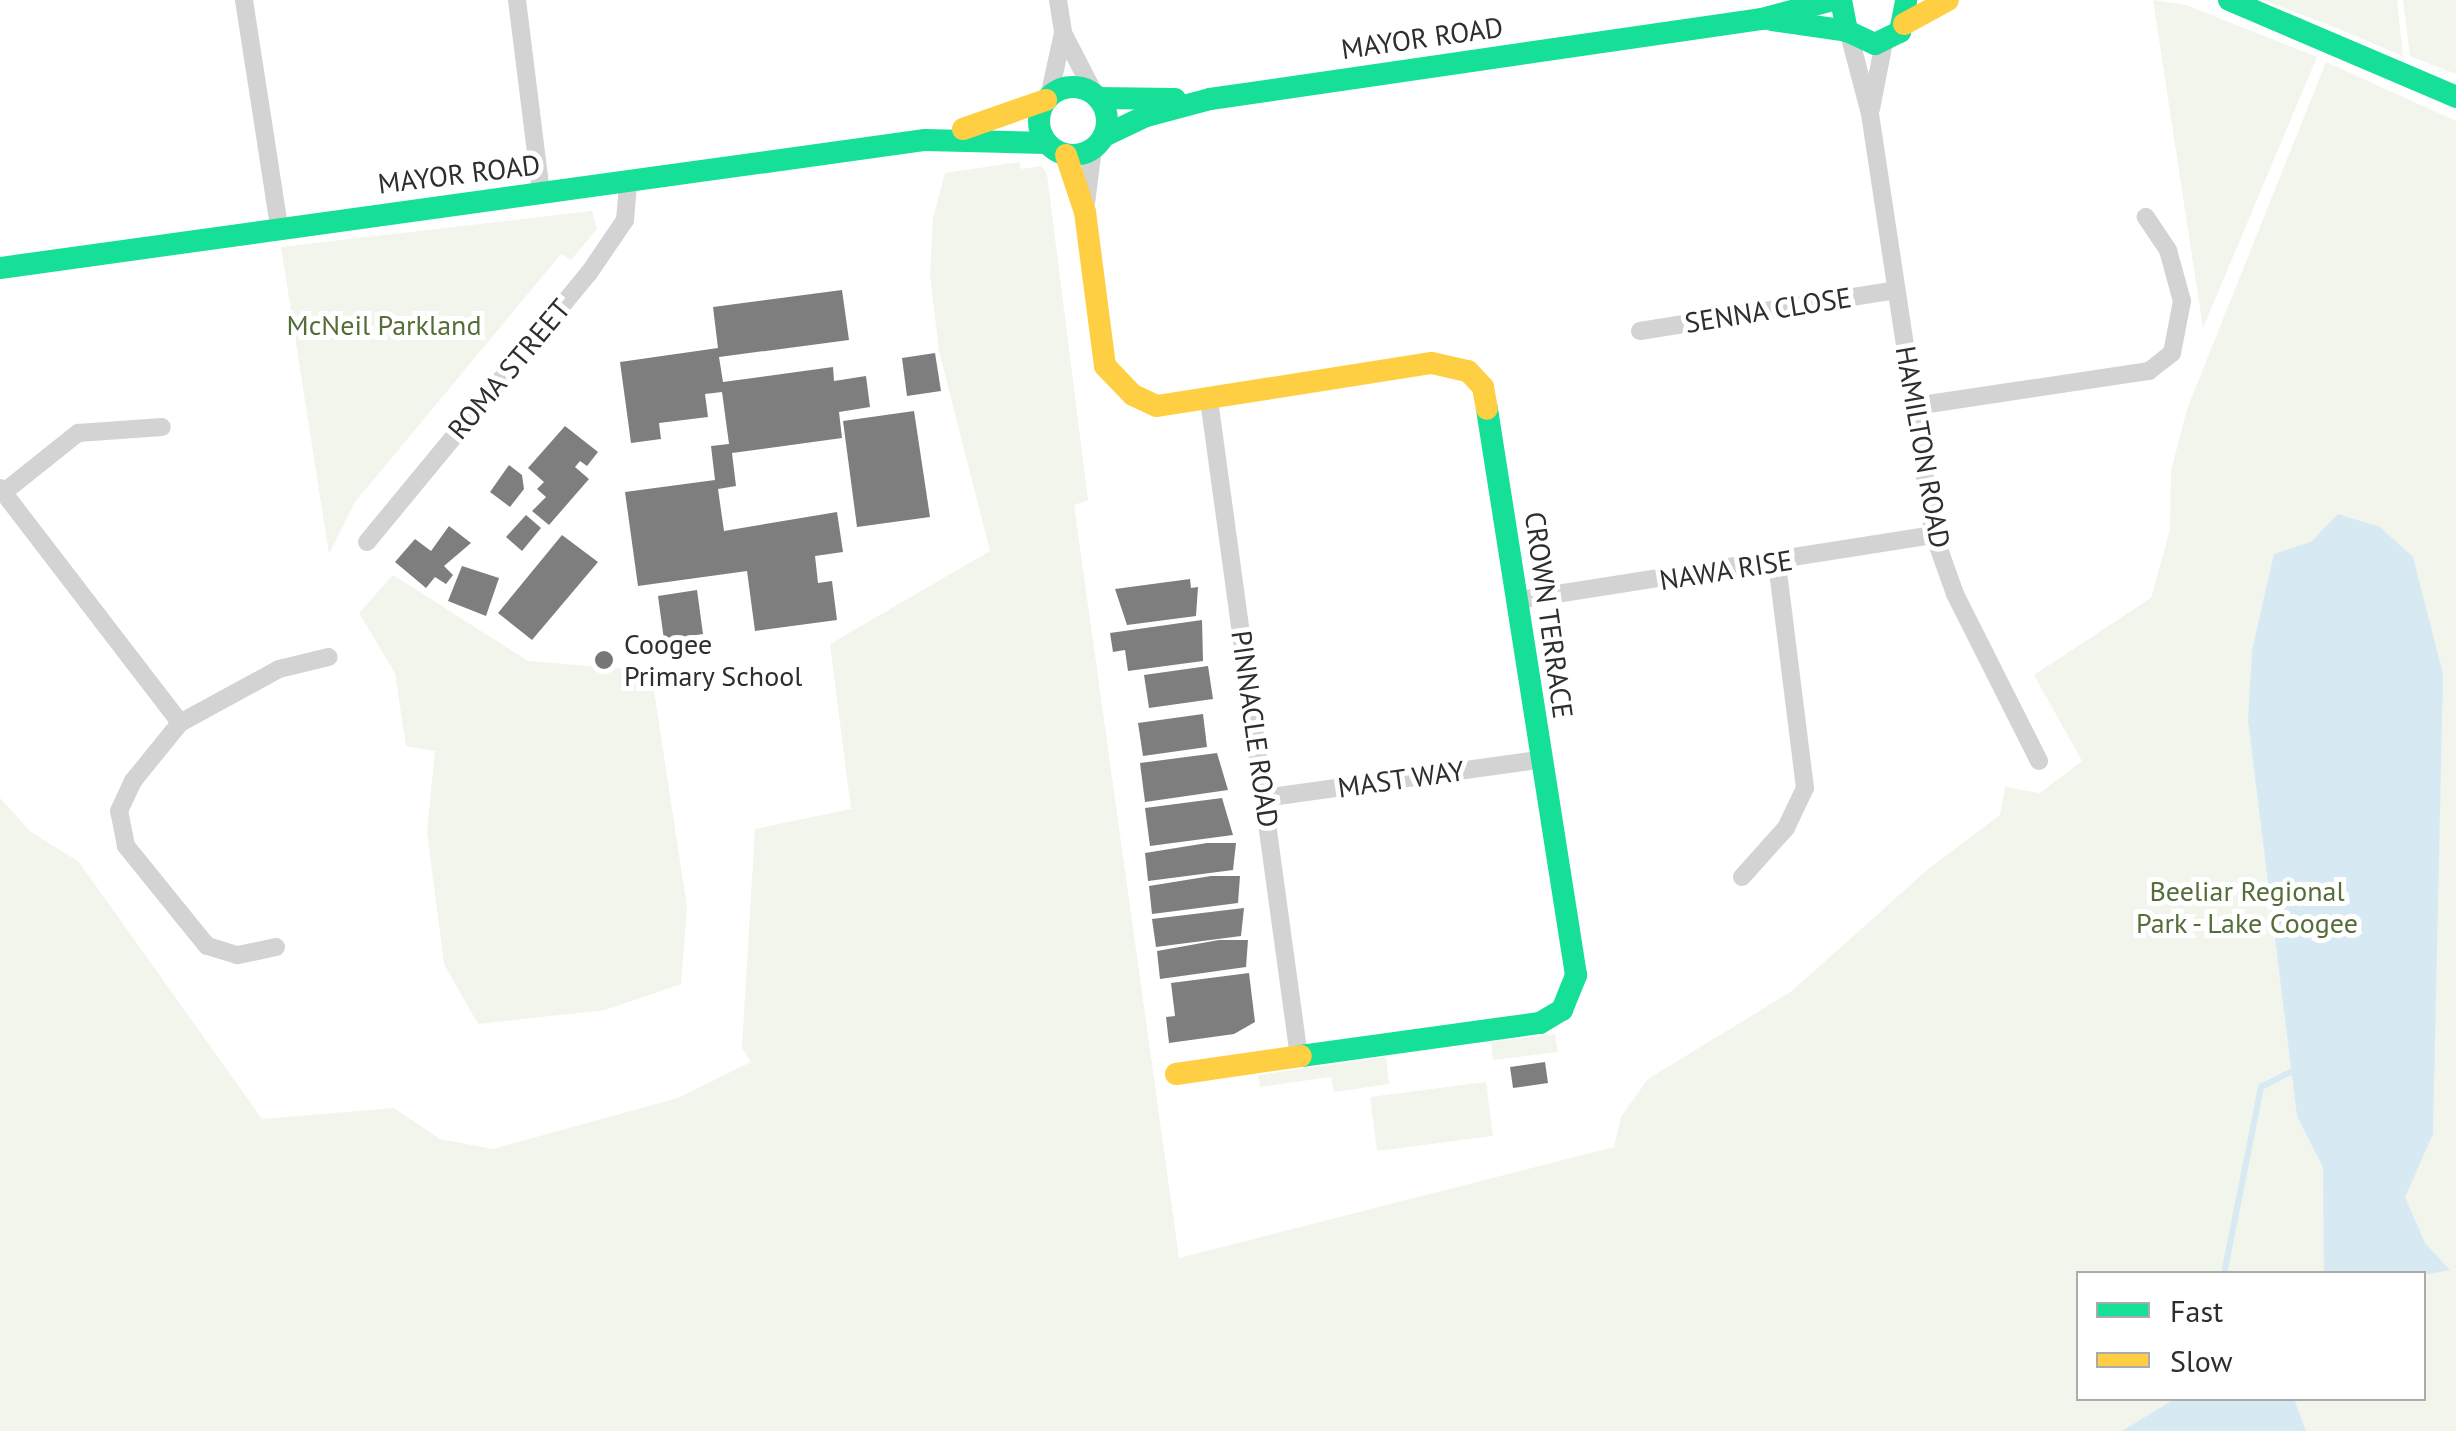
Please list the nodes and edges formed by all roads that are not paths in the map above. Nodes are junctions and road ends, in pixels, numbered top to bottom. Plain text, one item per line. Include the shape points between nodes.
1 (244, 0) edge
2 (517, 0) edge
3 (1058, 0) edge
4 (1832, 0) edge
5 (1841, 0) edge
6 (1906, 0) edge
7 (1948, 0) edge
8 (2230, 0) edge
9 (1762, 19) junction
10 (1904, 24) junction
11 (1848, 32) junction
12 (1063, 33) junction
13 (1884, 42) junction
14 (1097, 97) junction
15 (2456, 97) edge
16 (1048, 98) junction
17 (1210, 99) junction
18 (1870, 114) junction
19 (925, 140) junction
20 (1098, 142) junction
21 (1056, 149) junction
22 (628, 184) junction
23 (541, 193) junction
24 (1085, 212) junction
25 (2146, 218) dead end
26 (278, 226) junction
27 (0, 268) edge
28 (1896, 290) junction
29 (1640, 330) dead end
30 (1209, 400) junction
31 (1916, 406) junction
32 (162, 427) dead end
33 (2, 490) edge
34 (1934, 535) junction
35 (366, 542) dead end
36 (1777, 562) junction
37 (1518, 600) junction
38 (329, 657) dead end
39 (180, 723) junction
40 (1539, 760) junction
41 (2039, 760) dead end
42 (1264, 798) junction
43 (1742, 877) dead end
44 (276, 947) dead end
45 (1299, 1057) junction
46 (1176, 1074) dead end

1 - 26 street
2 - 23 street
3 - 12 street
4 - 9 main road, MAYOR ROAD
5 - 11 main road
6 - 10 main road
7 - 10 main road
8 - 15 main road
9 - 11 main road, MAYOR ROAD
9 - 17 main road, MAYOR ROAD
10 - 13 main road
11 - 13 main road, MAYOR ROAD via 1865,43
11 - 18 street, HAMILTON ROAD
12 - 14 street
12 - 16 street
13 - 18 street, HAMILTON ROAD
14 - 16 main road via 1080,88
14 - 17 main road, MAYOR ROAD
14 - 20 main road via 1107,116
16 - 19 main road, MAYOR ROAD
16 - 21 main road via 1040,129
17 - 20 main road, MAYOR ROAD via 1146,116
18 - 28 street, HAMILTON ROAD
19 - 21 main road, MAYOR ROAD
19 - 22 main road, MAYOR ROAD
20 - 21 main road
20 - 24 street, CROWN TERRACE
21 - 24 main road, CROWN TERRACE
22 - 23 main road, MAYOR ROAD
22 - 35 street, ROMA STREET via 624,220 589,273
23 - 26 main road, MAYOR ROAD
24 - 30 main road, CROWN TERRACE via 1106,366 1133,395 1157,406
25 - 31 street via 2168,250 2182,301 2172,353 2149,371
26 - 27 main road, MAYOR ROAD
28 - 29 street, SENNA CLOSE
28 - 31 street, HAMILTON ROAD
30 - 37 main road, CROWN TERRACE via 1432,363 1468,372 1483,387 1491,410
30 - 42 street, PINNACLE ROAD
31 - 34 street, HAMILTON ROAD
32 - 33 street via 78,433
33 - 39 street
34 - 36 street, NAWA RISE
34 - 41 street, HAMILTON ROAD via 1955,594
36 - 37 street, NAWA RISE
36 - 43 street via 1805,788 1786,828
37 - 40 main road, CROWN TERRACE
38 - 39 street via 279,669
39 - 44 street via 123,797 119,828 126,846 206,946 237,955
40 - 42 street, MAST WAY
40 - 45 main road, CROWN TERRACE via 1576,975 1562,1010 1540,1023
42 - 45 street, PINNACLE ROAD
45 - 46 main road, CROWN TERRACE

